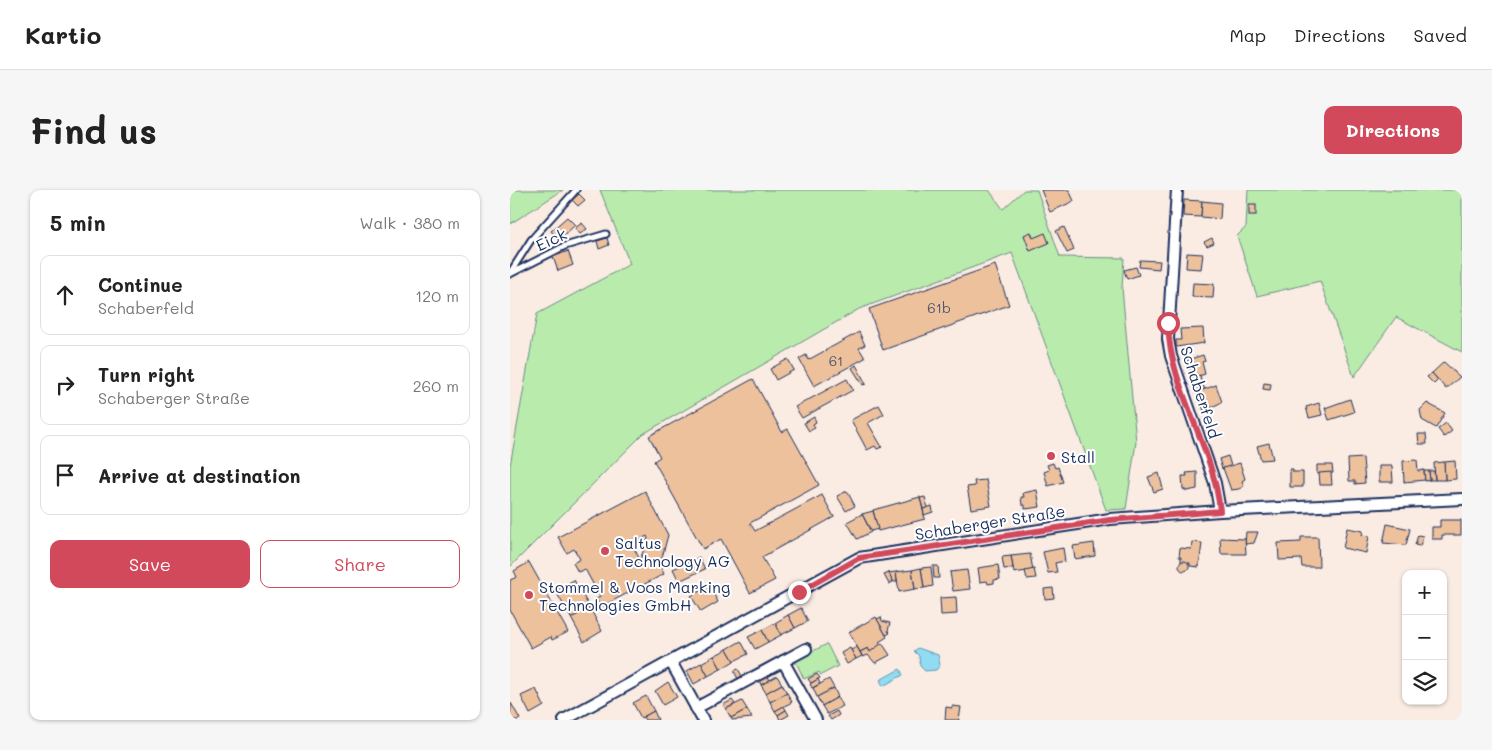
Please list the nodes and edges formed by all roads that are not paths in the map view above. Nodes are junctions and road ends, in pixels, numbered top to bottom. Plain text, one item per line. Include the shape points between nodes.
1 (576, 190) edge
2 (1177, 190) edge
3 (606, 234) dead end
4 (510, 273) edge
5 (1462, 499) edge
6 (1220, 511) junction
7 (806, 649) dead end
8 (783, 661) junction
9 (671, 662) junction
10 (696, 708) junction
11 (564, 720) edge
12 (703, 720) edge
13 (816, 720) edge

1 - 4 lane, Eick via 531,240
2 - 6 street, Schaberfeld via 1168,339 1215,483
3 - 4 lane, Eick via 565,246
5 - 6 street, Schaberger Straße
6 - 9 street, Schaberger Straße via 1110,520 859,558
7 - 8 street
8 - 10 street
8 - 13 street
9 - 10 street
9 - 11 street, Schaberger Straße
10 - 12 street

